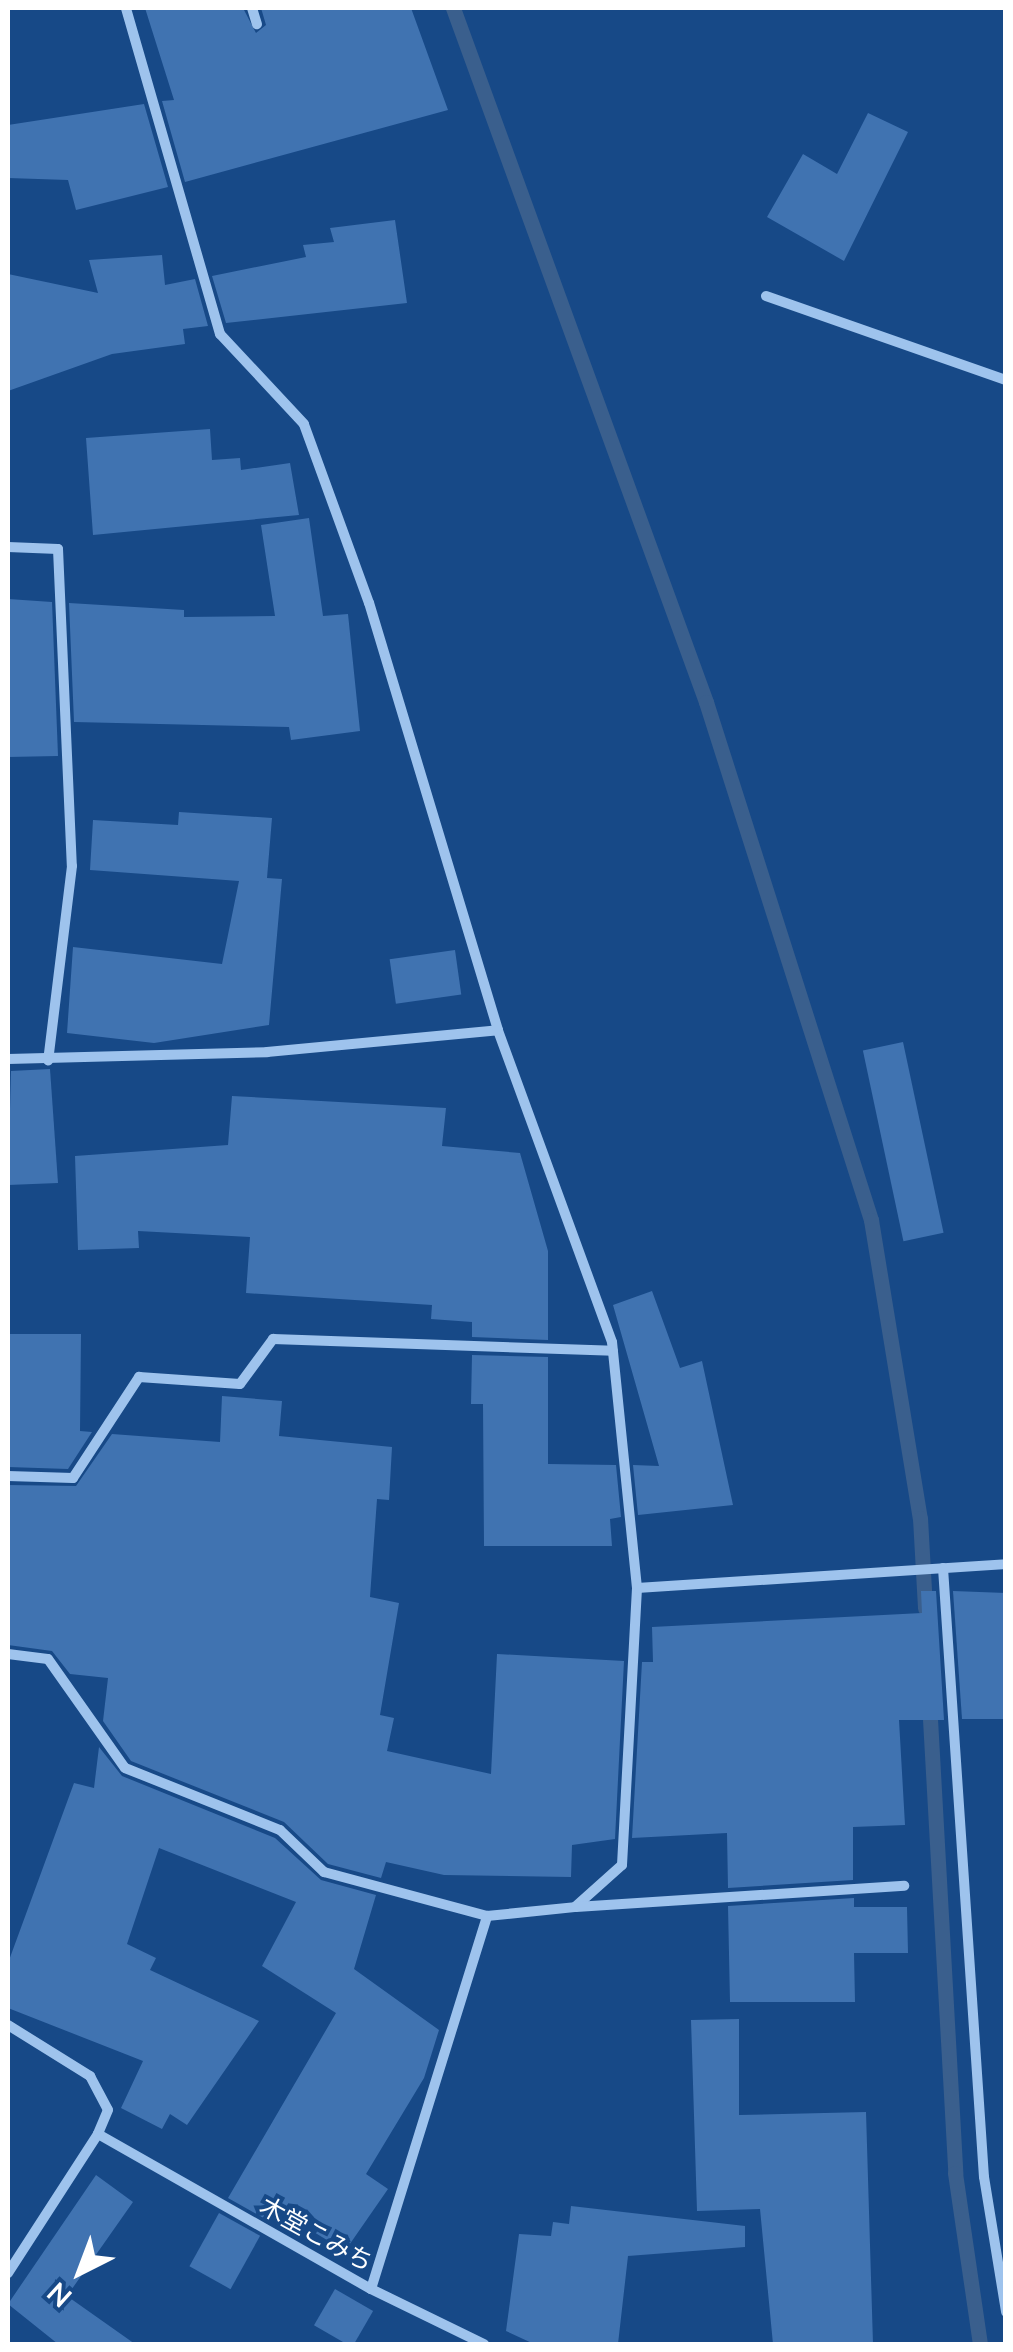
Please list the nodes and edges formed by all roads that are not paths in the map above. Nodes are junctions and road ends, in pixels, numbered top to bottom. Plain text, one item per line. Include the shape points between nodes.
1 (126, 8) edge
2 (252, 8) edge
3 (257, 24) dead end
4 (766, 296) dead end
5 (1006, 380) edge
6 (8, 547) edge
7 (498, 1030) junction
8 (8, 1059) edge
9 (48, 1061) junction
10 (613, 1351) junction
11 (8, 1476) edge
12 (1006, 1564) edge
13 (940, 1568) junction
14 (637, 1588) junction
15 (8, 1654) edge
16 (904, 1886) dead end
17 (575, 1907) junction
18 (488, 1916) junction
19 (8, 2025) edge
20 (98, 2134) junction
21 (8, 2273) edge
22 (372, 2290) junction
23 (1006, 2312) edge
24 (484, 2344) edge

1 - 7 street via 220,334 304,424 369,603
2 - 3 street
4 - 5 street
6 - 9 street via 58,549 72,866
7 - 9 street
7 - 10 street
8 - 9 street
10 - 11 street via 273,1339 240,1384 139,1377 74,1478
10 - 14 street
12 - 13 street
13 - 14 street
13 - 23 street via 984,2177
14 - 17 street via 622,1865
15 - 18 street via 48,1659 125,1768 280,1830 324,1872
16 - 17 street
17 - 18 street
18 - 22 street, 木堂こみち
19 - 20 street via 90,2076 108,2110
20 - 21 street
20 - 22 street, 木堂こみち
22 - 24 street

